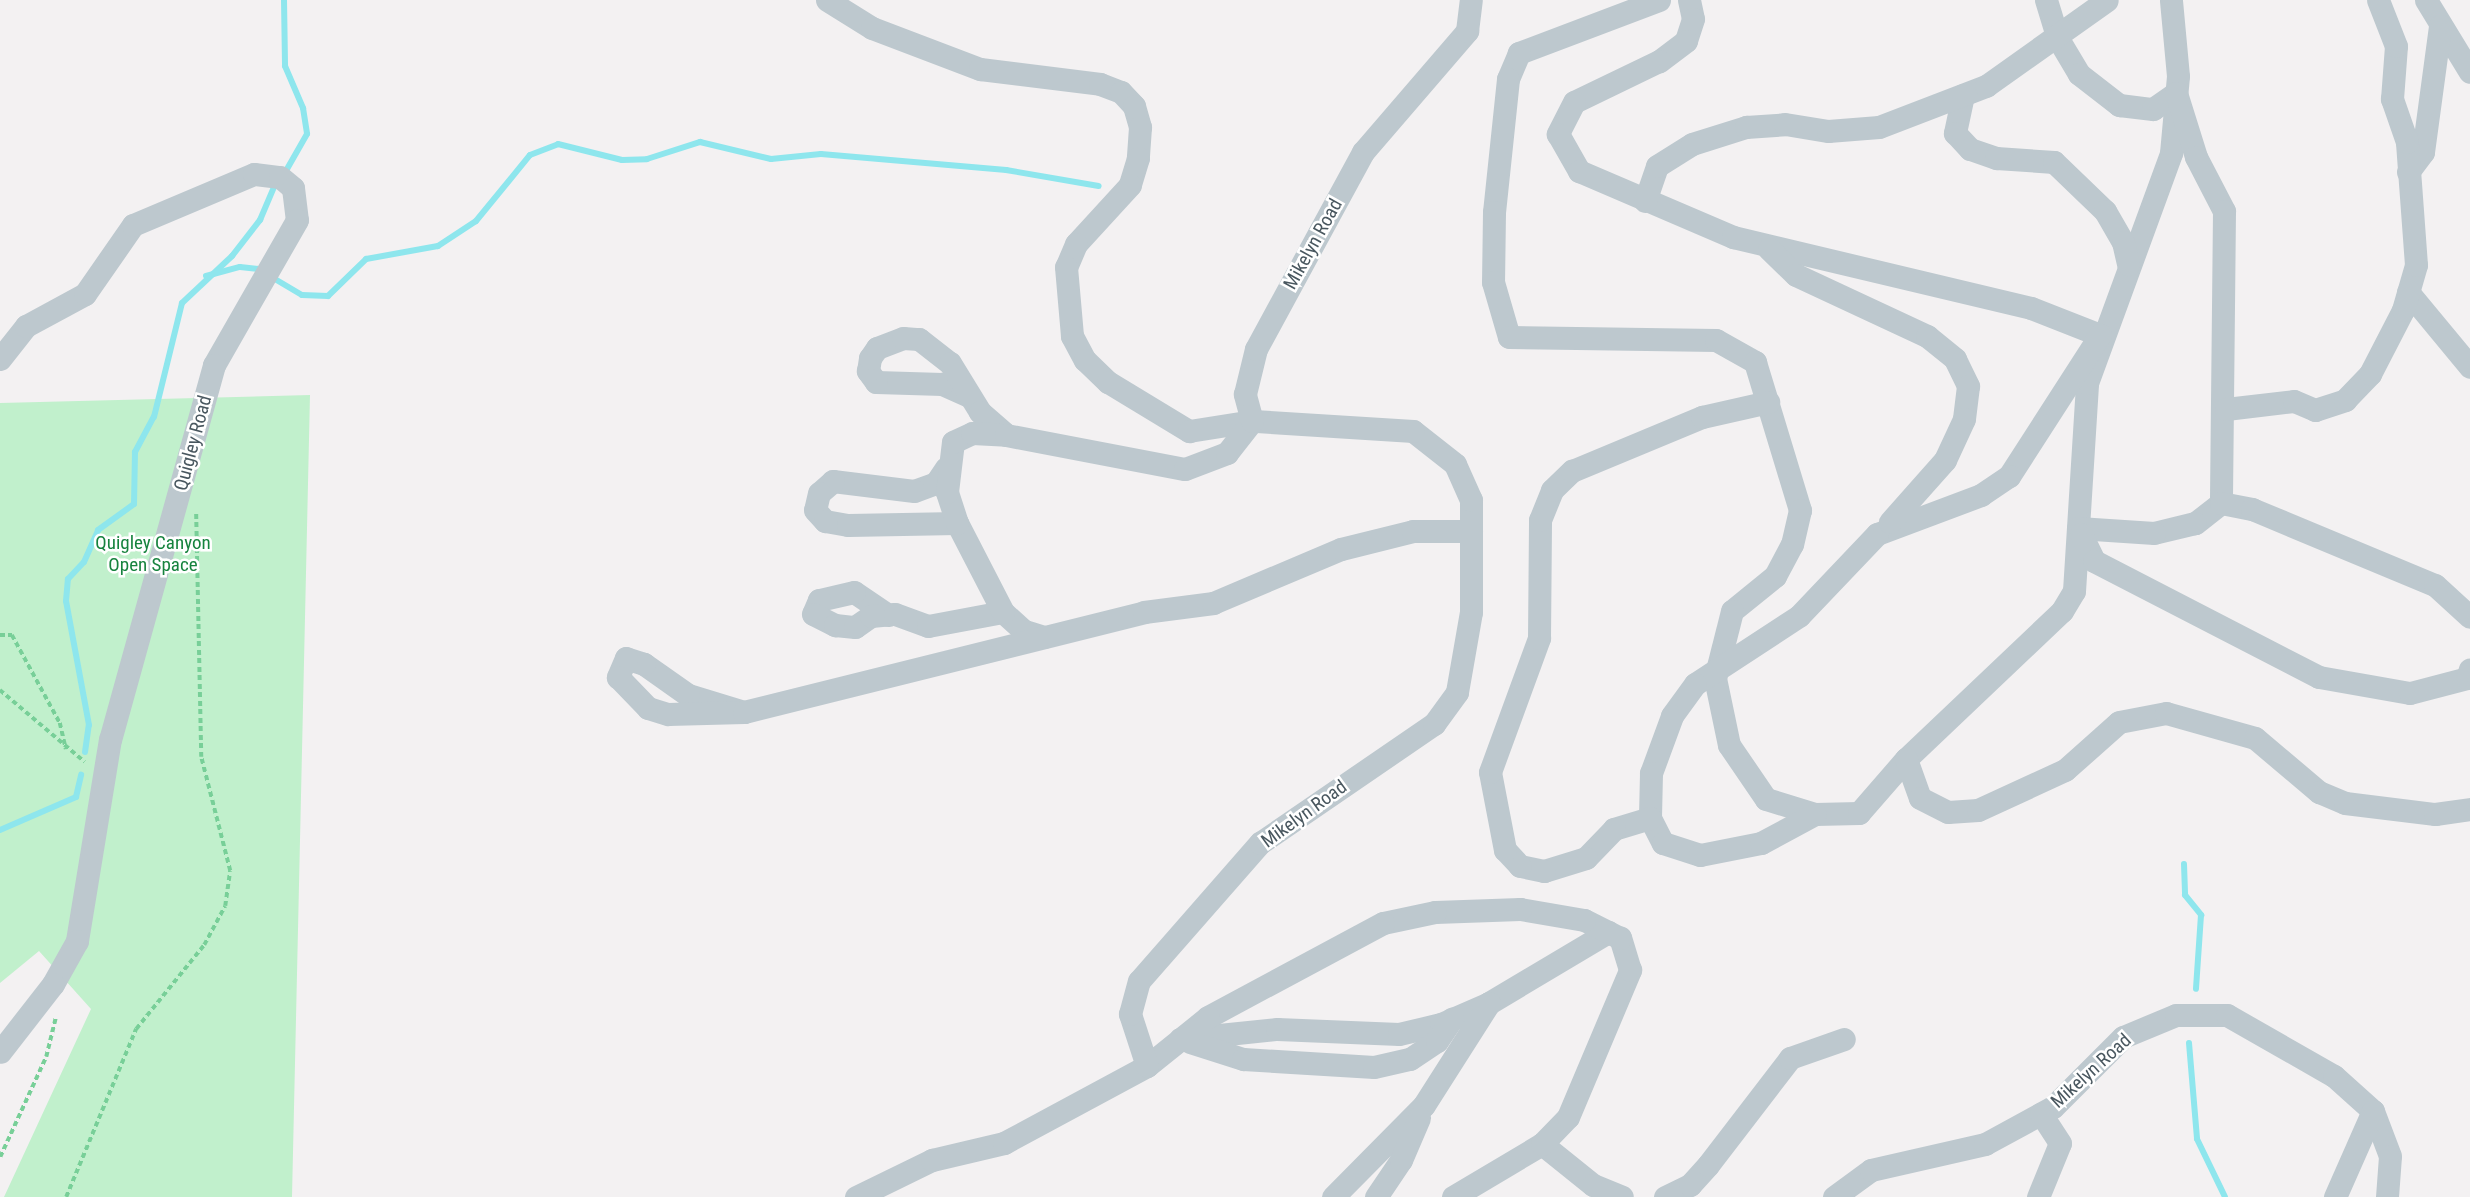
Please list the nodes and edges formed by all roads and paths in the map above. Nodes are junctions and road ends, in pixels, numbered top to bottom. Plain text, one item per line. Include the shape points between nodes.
1 (827, 0) edge
2 (1471, 0) edge
3 (1659, 0) edge
4 (1689, 0) edge
5 (2046, 0) edge
6 (2107, 0) edge
7 (2171, 0) edge
8 (2378, 0) edge
9 (2426, 0) edge
10 (2440, 26) junction
11 (2057, 37) junction
12 (2466, 63) edge
13 (2176, 93) junction
14 (1963, 95) junction
15 (2408, 172) junction
16 (1645, 201) junction
17 (1766, 247) junction
18 (2128, 264) junction
19 (2408, 292) junction
20 (2101, 335) junction
21 (0, 359) edge
22 (2470, 367) edge
23 (969, 396) dead end
24 (1768, 402) junction
25 (2225, 409) junction
26 (1252, 421) junction
27 (1006, 435) junction
28 (946, 468) junction
29 (2221, 503) junction
30 (195, 507) dead end
31 (957, 523) junction
32 (2078, 528) junction
33 (1471, 531) junction
34 (1877, 534) junction
35 (1003, 612) junction
36 (888, 615) dead end
37 (2470, 617) edge
38 (0, 635) edge
39 (1044, 637) junction
40 (1717, 667) junction
41 (2470, 669) edge
42 (0, 690) edge
43 (744, 712) junction
44 (1906, 759) junction
45 (2470, 809) edge
46 (1815, 814) junction
47 (1650, 818) junction
48 (1608, 932) junction
49 (1489, 1003) junction
50 (58, 1008) dead end
51 (1452, 1020) junction
52 (1180, 1039) junction
53 (1844, 1039) dead end
54 (0, 1052) edge
55 (1147, 1066) junction
56 (1424, 1105) junction
57 (2373, 1111) junction
58 (2041, 1114) junction
59 (1542, 1144) junction
60 (0, 1157) edge
61 (66, 1197) edge
62 (856, 1197) edge
63 (1333, 1197) edge
64 (1376, 1197) edge
65 (1453, 1197) edge
66 (1622, 1197) edge
67 (1665, 1197) edge
68 (1834, 1197) edge
69 (2038, 1197) edge
70 (2334, 1197) edge
71 (2388, 1197) edge

1 - 26 street via 872,28 979,69 1100,83 1121,92 1134,106 1140,127 1138,158 1130,185 1076,244 1066,267 1072,336 1085,360 1108,382 1189,430
2 - 26 street, Mikelyn Road via 1467,31 1363,152 1256,349 1245,394
3 - 24 street via 1519,53 1508,79 1494,212 1493,282 1509,337 1716,340 1755,362
4 - 16 street via 1693,19 1686,41 1659,61 1574,102 1558,134 1580,171
5 - 11 street
6 - 11 street
7 - 13 street
8 - 15 street via 2396,46 2392,99 2407,142
9 - 10 street
10 - 12 street
10 - 15 street via 2423,152
11 - 13 street via 2079,74 2119,105 2152,109
11 - 14 street via 1986,86
13 - 18 street via 2171,153
13 - 25 street via 2196,157 2224,211
14 - 16 street via 1879,127 1828,131 1785,124 1745,127 1692,144 1657,166
14 - 18 street via 1955,133 1969,149 1996,158 2054,162 2105,211 2123,242
15 - 19 street via 2416,265
16 - 17 street
17 - 20 street via 2031,308
17 - 34 street via 1796,275 1927,336 1955,359 1968,386 1964,419 1945,460
18 - 20 street
19 - 22 street
19 - 25 street via 2370,374 2346,400 2315,410 2294,401
20 - 32 street via 2082,422
20 - 34 street via 2009,476 1981,495
21 - 54 street, Quigley Road via 26,326 85,294 133,226 254,174 280,177 293,188 297,220 214,365 110,739 77,941 53,984
23 - 27 street
24 - 40 street via 1800,510 1792,544 1775,576 1732,611
24 - 47 street via 1702,417 1572,471 1552,490 1540,520 1539,638 1490,772 1505,850 1520,866 1544,871 1586,858 1614,830
25 - 29 street
26 - 27 street via 1227,453 1185,470
26 - 33 street, Mikelyn Road via 1413,431 1455,464 1471,500
27 - 28 street via 972,433 953,442
28 - 31 street
28 - 31 street via 936,483 914,491 833,481 819,493 816,510 825,521 848,525
29 - 32 street via 2195,523 2154,533
29 - 37 street via 2252,509 2435,586
30 - 61 path via 201,533 195,636 201,757 230,871 225,906 204,945 136,1029
31 - 35 street
32 - 41 street via 2094,561 2319,677 2410,693 2466,678
32 - 44 street via 2078,572 2062,611
33 - 39 street via 1413,531 1341,549 1213,603 1144,612
33 - 55 street, Mikelyn Road via 1471,612 1457,692 1434,724 1260,843 1139,981 1130,1014
34 - 40 street via 1799,616
35 - 36 street via 928,626
35 - 39 street via 1024,631
38 - 42 path via 12,635 60,723 66,749
39 - 43 street
40 - 46 street via 1728,746 1766,799
40 - 47 street via 1695,684 1672,716 1651,774
43 - 43 street via 688,695 644,664 626,659 618,677 633,697 668,714
44 - 45 street via 1920,798 1948,812 1978,810 2065,770 2119,722 2166,713 2256,738 2319,792 2345,803 2435,814
44 - 46 street via 1859,813
46 - 47 street via 1761,844 1700,855 1663,844
48 - 49 street
48 - 52 street via 1584,920 1520,909 1435,912 1383,923 1208,1017
48 - 59 street via 1620,938 1630,970 1569,1117
49 - 51 street
49 - 56 street
50 - 60 path via 46,1057
51 - 52 street via 1399,1034 1277,1029
51 - 52 street via 1437,1041 1410,1059 1374,1067 1243,1059
52 - 55 street
53 - 67 street via 1790,1058 1709,1165 1690,1185
55 - 62 street via 1004,1143 932,1160
56 - 63 street
56 - 64 street via 1401,1160
57 - 58 street, Mikelyn Road via 2334,1076 2227,1015 2176,1015 2123,1037
57 - 70 street
57 - 71 street, Mikelyn Road via 2390,1156
58 - 68 street, Mikelyn Road via 1984,1144 1871,1170
58 - 69 street via 2060,1143
59 - 65 street
59 - 66 street via 1593,1185

